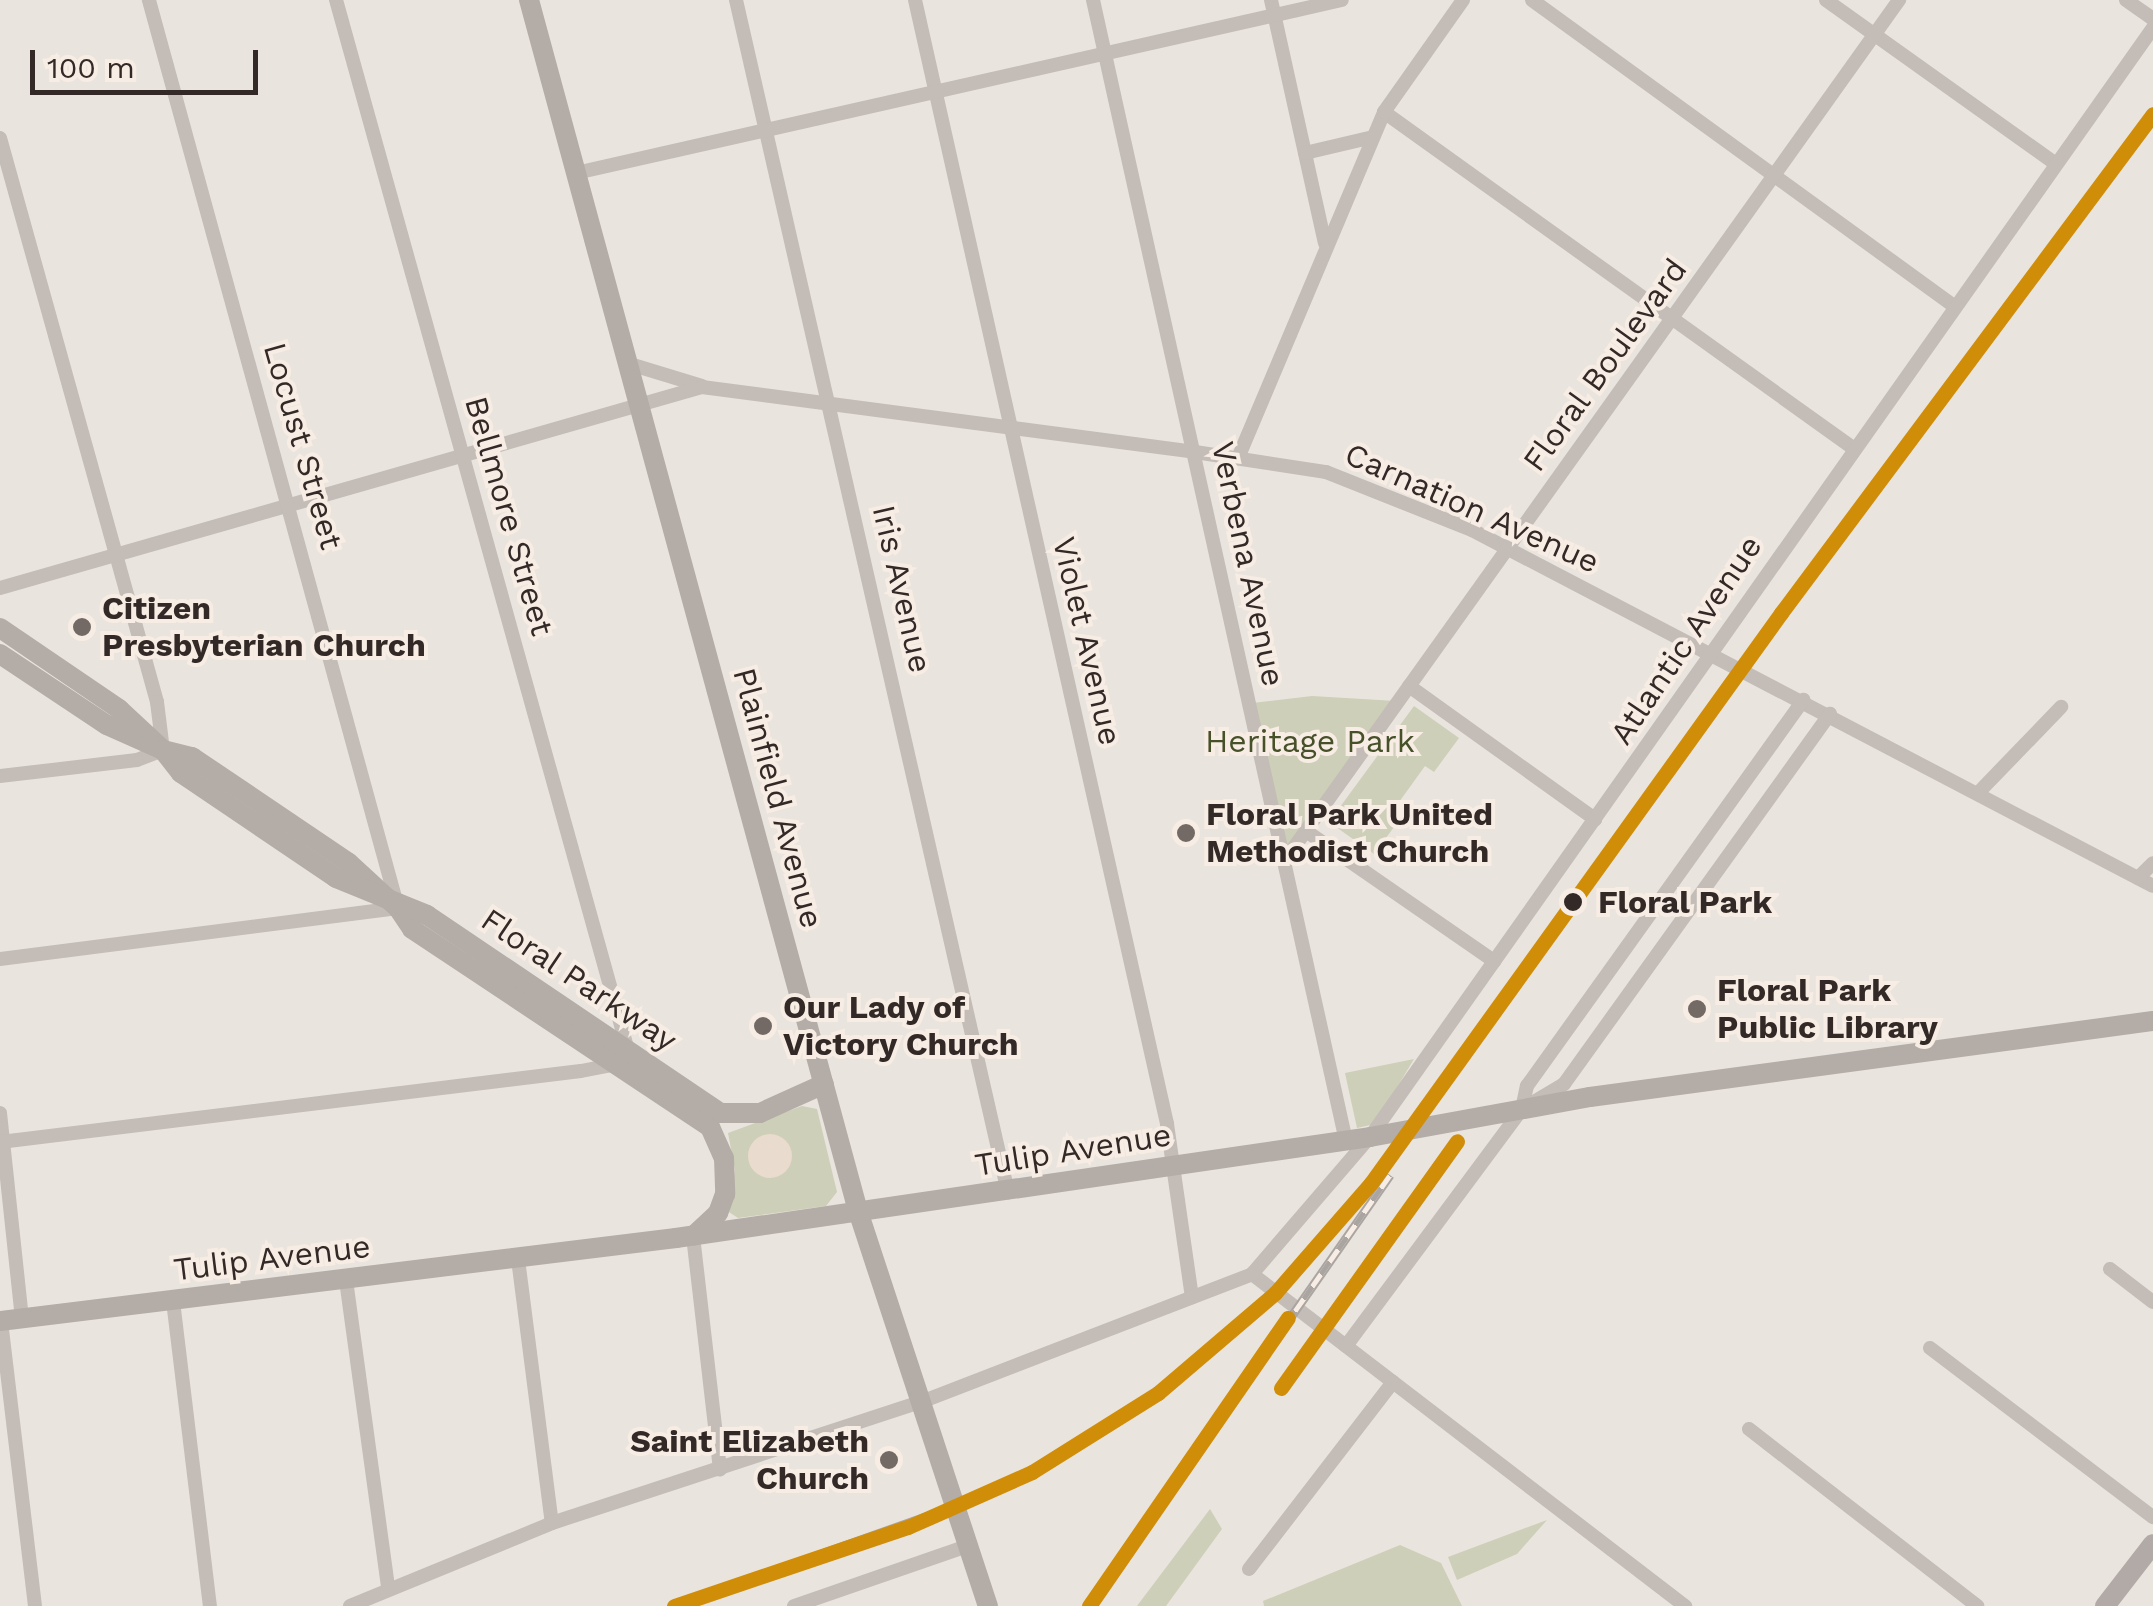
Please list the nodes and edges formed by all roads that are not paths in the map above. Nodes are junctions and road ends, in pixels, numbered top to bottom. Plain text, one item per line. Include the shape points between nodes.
1 (149, 0) edge
2 (336, 0) edge
3 (529, 0) edge
4 (736, 0) edge
5 (914, 0) edge
6 (1093, 0) edge
7 (1342, 0) edge
8 (1464, 0) edge
9 (1532, 0) edge
10 (1826, 0) edge
11 (1899, 0) edge
12 (2126, 0) edge
13 (1273, 8) edge
14 (1452, 8) edge
15 (2153, 19) edge
16 (2153, 28) edge
17 (1874, 35) junction
18 (1105, 53) junction
19 (935, 91) junction
20 (1384, 112) junction
21 (765, 129) junction
22 (1373, 137) junction
23 (0, 138) edge
24 (1305, 153) junction
25 (2056, 164) junction
26 (576, 173) junction
27 (1774, 176) junction
28 (1325, 244) junction
29 (1954, 306) junction
30 (1672, 318) junction
31 (633, 364) junction
32 (702, 387) junction
33 (831, 403) junction
34 (641, 406) junction
35 (1010, 427) junction
36 (1854, 448) junction
37 (1195, 452) junction
38 (464, 457) junction
39 (1238, 458) junction
40 (292, 507) junction
41 (1508, 548) junction
42 (117, 556) junction
43 (0, 588) edge
44 (0, 628) edge
45 (1710, 650) junction
46 (0, 654) edge
47 (56, 680) junction
48 (1409, 686) junction
49 (1804, 700) junction
50 (2061, 707) dead end
51 (1830, 714) junction
52 (164, 750) junction
53 (0, 776) edge
54 (1978, 794) junction
55 (1596, 819) junction
56 (1306, 831) junction
57 (1285, 860) junction
58 (2153, 863) edge
59 (2138, 878) junction
60 (2153, 886) edge
61 (398, 908) junction
62 (0, 959) edge
63 (1494, 961) junction
64 (2153, 1021) edge
65 (621, 1055) junction
66 (824, 1084) junction
67 (1522, 1109) junction
68 (0, 1113) edge
69 (716, 1120) junction
70 (1370, 1137) junction
71 (1346, 1141) junction
72 (2, 1142) edge
73 (1172, 1166) junction
74 (1008, 1192) junction
75 (858, 1212) junction
76 (692, 1236) junction
77 (518, 1258) junction
78 (2110, 1269) dead end
79 (1252, 1274) junction
80 (346, 1280) junction
81 (1192, 1297) junction
82 (173, 1300) junction
83 (2153, 1302) edge
84 (8, 1320) edge
85 (1346, 1346) junction
86 (1930, 1348) dead end
87 (1393, 1382) junction
88 (921, 1402) junction
89 (1749, 1429) dead end
90 (720, 1468) junction
91 (2153, 1517) edge
92 (552, 1523) junction
93 (2153, 1544) edge
94 (967, 1546) junction
95 (1249, 1569) dead end
96 (388, 1586) junction
97 (1675, 1603) edge
98 (35, 1606) edge
99 (210, 1606) edge
100 (350, 1606) edge
101 (794, 1606) edge
102 (988, 1606) edge
103 (1977, 1606) edge
104 (2105, 1606) edge

1 - 40 street, Locust Street
2 - 38 street, Bellmore Street
3 - 26 main road, Plainfield Avenue
4 - 21 street, Iris Avenue
5 - 19 street, Violet Avenue
6 - 18 street, Verbena Avenue
7 - 13 street
8 - 14 street
9 - 27 street
10 - 17 street
11 - 17 street, Floral Boulevard
12 - 15 street
13 - 18 street
13 - 24 street
14 - 20 street
16 - 25 street, Atlantic Avenue
17 - 25 street
17 - 27 street, Floral Boulevard
18 - 19 street
18 - 37 street, Verbena Avenue
19 - 21 street
19 - 35 street, Violet Avenue
20 - 22 street
20 - 30 street
21 - 26 street
21 - 33 street, Iris Avenue
22 - 24 street
22 - 28 street
23 - 42 street
24 - 28 street
25 - 29 street, Atlantic Avenue
26 - 31 main road, Plainfield Avenue
27 - 29 street
27 - 30 street, Floral Boulevard
28 - 39 street
29 - 36 street, Atlantic Avenue
30 - 36 street
30 - 41 street, Floral Boulevard
31 - 32 street, Carnation Avenue
31 - 34 main road, Plainfield Avenue
32 - 33 street, Carnation Avenue
32 - 34 street, Carnation Avenue
33 - 35 street, Carnation Avenue
33 - 74 street, Iris Avenue
34 - 38 street, Carnation Avenue
34 - 66 main road, Plainfield Avenue
35 - 37 street, Carnation Avenue
35 - 73 street, Violet Avenue
36 - 45 street, Atlantic Avenue
37 - 39 street, Carnation Avenue
37 - 57 street, Verbena Avenue
38 - 40 street, Carnation Avenue
38 - 65 street, Bellmore Street
39 - 41 street, Carnation Avenue via 1326,472
40 - 42 street, Carnation Avenue
40 - 61 street, Locust Street
41 - 45 street, Carnation Avenue
41 - 48 street, Floral Boulevard
42 - 43 street, Carnation Avenue
42 - 52 street
44 - 47 main road, Floral Parkway
45 - 49 street, Carnation Avenue
45 - 55 street, Atlantic Avenue
46 - 47 main road, Floral Parkway
47 - 52 main road, Floral Parkway via 119,709
48 - 55 street
48 - 56 street, Floral Boulevard
49 - 51 street, Carnation Avenue
49 - 67 street via 1527,1086
50 - 54 street
51 - 54 street, Carnation Avenue
51 - 67 street via 1564,1084
52 - 53 street via 136,760
52 - 61 main road, Floral Parkway via 192,758 263,817 348,863
54 - 59 street, Carnation Avenue
55 - 63 street, Atlantic Avenue
56 - 57 street, Floral Boulevard
56 - 63 street
57 - 71 street, Verbena Avenue
58 - 59 street
59 - 60 street, Carnation Avenue
61 - 62 street
61 - 65 main road, Floral Parkway via 424,913 499,974
63 - 70 street, Atlantic Avenue
64 - 67 main road, Tulip Avenue
65 - 69 main road, Floral Parkway
65 - 72 street
66 - 69 main road via 760,1112
66 - 75 main road, Plainfield Avenue
67 - 70 main road, Tulip Avenue
67 - 85 street
68 - 72 street
69 - 76 main road via 725,1194 718,1213
70 - 71 main road, Tulip Avenue
70 - 79 street, Atlantic Avenue
71 - 73 main road, Tulip Avenue
72 - 84 street
73 - 74 main road, Tulip Avenue
73 - 81 street, Violet Avenue
74 - 75 main road, Tulip Avenue
75 - 76 main road, Tulip Avenue
75 - 88 main road, Plainfield Avenue
76 - 77 main road, Tulip Avenue
76 - 90 street
77 - 80 main road, Tulip Avenue
77 - 92 street
78 - 83 street
79 - 81 street
79 - 85 street
80 - 82 main road, Tulip Avenue
80 - 96 street
81 - 88 street
82 - 84 main road, Tulip Avenue
82 - 99 street
84 - 98 street
85 - 87 street
86 - 91 street
87 - 95 street
87 - 97 street
88 - 90 street
88 - 94 main road, Plainfield Avenue
89 - 103 street
90 - 92 street
92 - 96 street
93 - 104 main road
94 - 101 street
94 - 102 main road, Plainfield Avenue
96 - 100 street

